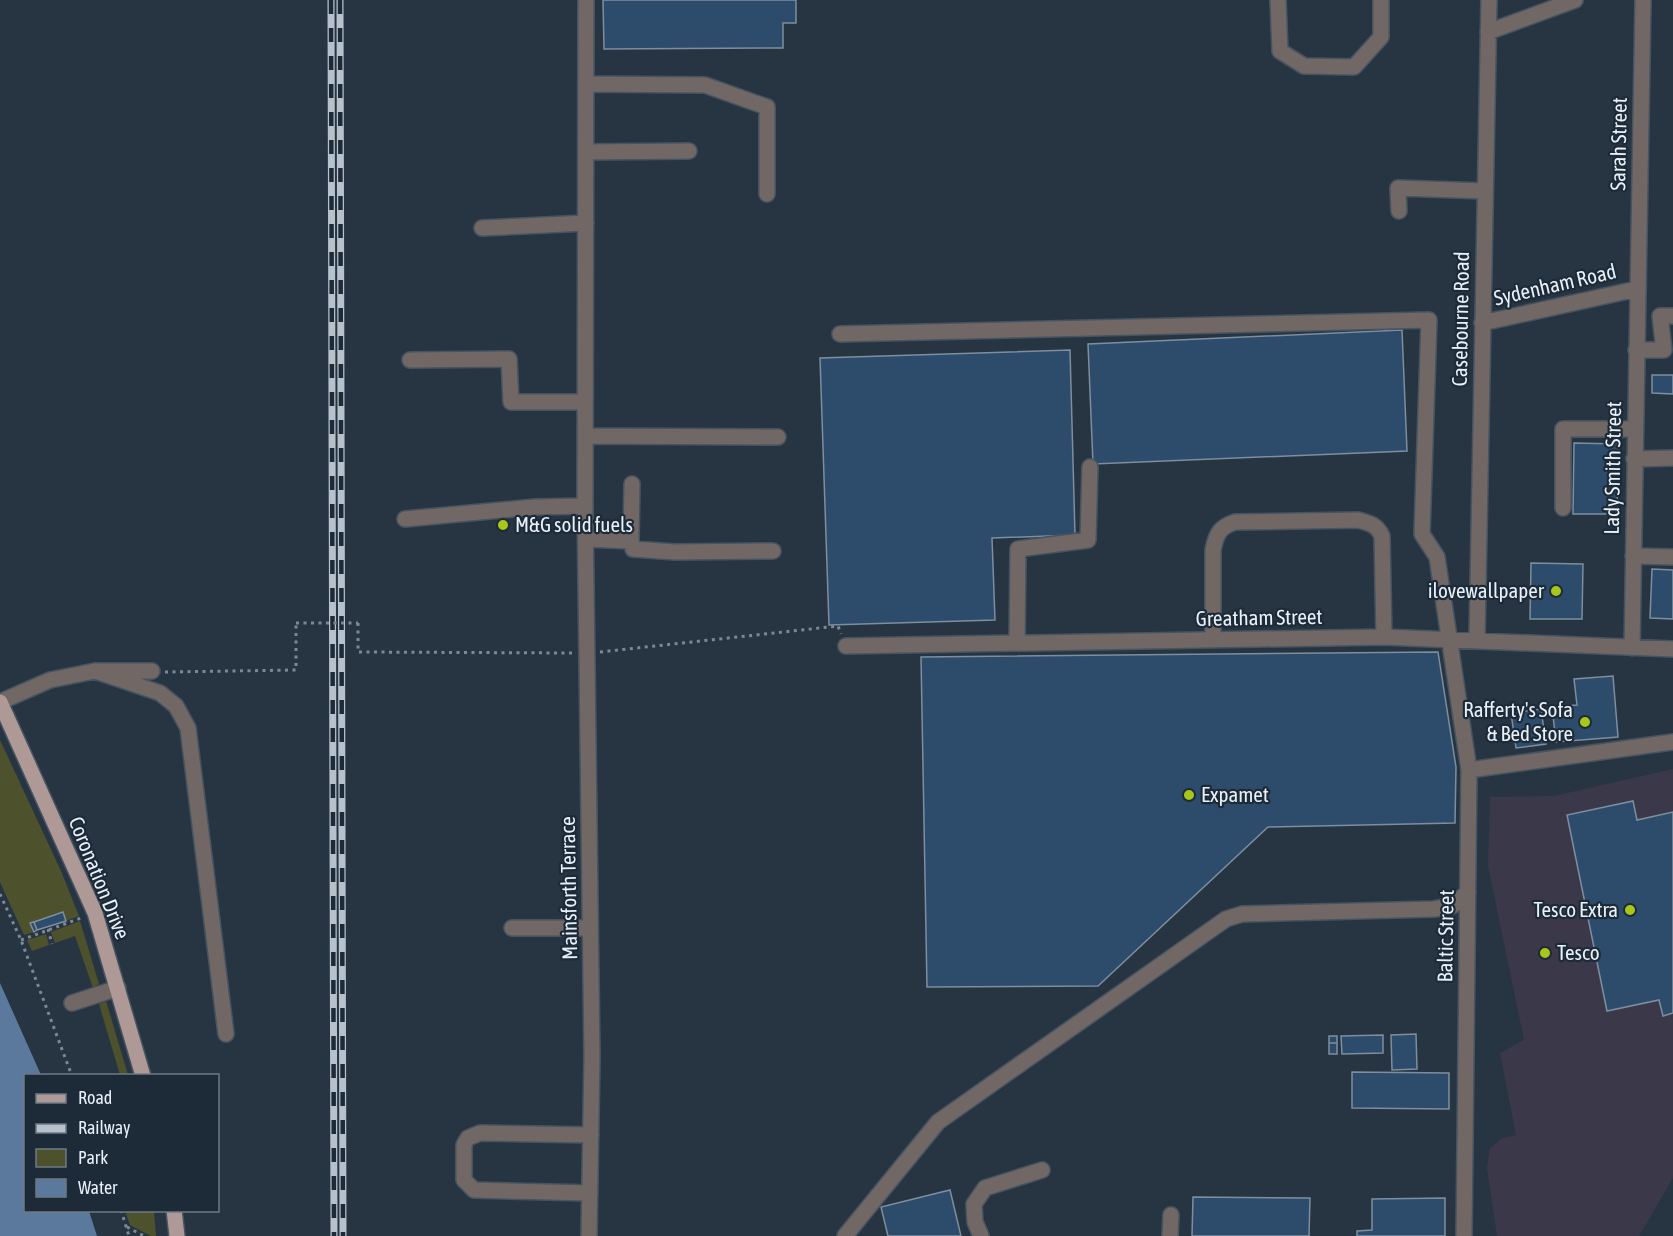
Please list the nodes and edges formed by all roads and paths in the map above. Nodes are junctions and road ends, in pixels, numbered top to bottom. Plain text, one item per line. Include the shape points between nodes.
1 (586, 0) edge
2 (1278, 0) edge
3 (1381, 0) edge
4 (1489, 0) edge
5 (1575, 0) edge
6 (1643, 0) edge
7 (1488, 33) junction
8 (586, 84) junction
9 (689, 151) dead end
10 (586, 152) junction
11 (1485, 191) junction
12 (767, 194) dead end
13 (1399, 211) dead end
14 (586, 223) junction
15 (483, 228) dead end
16 (1636, 289) junction
17 (1673, 316) edge
18 (1482, 323) junction
19 (840, 334) dead end
20 (1636, 350) junction
21 (1669, 351) edge
22 (410, 360) dead end
23 (585, 402) junction
24 (1635, 429) junction
25 (585, 436) junction
26 (778, 437) dead end
27 (1673, 458) edge
28 (1634, 459) junction
29 (1090, 466) dead end
30 (632, 484) dead end
31 (585, 506) junction
32 (1563, 508) dead end
33 (405, 519) dead end
34 (586, 539) junction
35 (631, 541) junction
36 (773, 551) dead end
37 (1633, 556) junction
38 (1673, 557) edge
39 (1384, 637) junction
40 (1213, 639) junction
41 (1447, 639) junction
42 (1477, 639) junction
43 (1017, 643) junction
44 (846, 646) joint
45 (1632, 648) junction
46 (1673, 649) edge
47 (588, 653) junction
48 (152, 670) joint
49 (95, 671) junction
50 (0, 702) edge
51 (1673, 742) edge
52 (1469, 770) junction
53 (1468, 892) junction
54 (0, 894) edge
55 (83, 917) dead end
56 (512, 928) dead end
57 (590, 928) junction
58 (48, 929) junction
59 (21, 940) junction
60 (52, 944) dead end
61 (118, 988) junction
62 (72, 1004) dead end
63 (226, 1034) dead end
64 (71, 1074) edge
65 (142, 1074) edge
66 (591, 1135) junction
67 (1042, 1170) dead end
68 (590, 1193) junction
69 (122, 1212) edge
70 (174, 1212) edge
71 (1171, 1215) dead end
72 (126, 1227) junction
73 (129, 1236) edge
74 (144, 1236) edge
75 (177, 1236) edge
76 (589, 1236) edge
77 (845, 1236) edge
78 (981, 1236) edge
79 (1170, 1236) edge
80 (1464, 1236) edge

1 - 8 street, Mainsforth Terrace
2 - 3 street via 1280,51 1304,66 1354,67 1381,37
4 - 7 street, Casebourne Road
5 - 7 street
6 - 16 street, Sarah Street
7 - 11 street, Casebourne Road
8 - 10 street, Mainsforth Terrace
8 - 12 street via 705,85 767,107
9 - 10 street
10 - 14 street, Mainsforth Terrace
11 - 13 street via 1398,188
11 - 18 street, Casebourne Road
14 - 15 street
14 - 23 street, Mainsforth Terrace
16 - 18 street, Sydenham Road
16 - 20 street, Lady Smith Street
17 - 21 street via 1660,316
18 - 42 street, Casebourne Road
19 - 41 street, Baltic Street via 1429,320 1422,534 1437,557
20 - 21 street
20 - 24 street, Lady Smith Street
22 - 23 street via 509,359 511,402
23 - 25 street, Mainsforth Terrace
24 - 28 street, Lady Smith Street
24 - 32 street via 1563,429
25 - 26 street
25 - 31 street, Mainsforth Terrace
27 - 28 street
28 - 37 street, Lady Smith Street
29 - 43 street via 1088,540 1018,549
30 - 35 street
31 - 33 street
31 - 34 street, Mainsforth Terrace
34 - 35 street
34 - 47 street, Mainsforth Terrace
35 - 36 street via 633,549 675,552
37 - 38 street
37 - 45 street, Lady Smith Street
39 - 40 street, Greatham Street
39 - 40 street via 1382,536 1378,528 1358,520 1226,525 1216,537 1213,550
39 - 41 street, Greatham Street
40 - 43 street, Greatham Street
41 - 42 street, Greatham Street
41 - 52 street, Baltic Street
42 - 45 street, Greatham Street
43 - 44 street, Greatham Street
44 - 47 path via 838,626
45 - 46 street, Greatham Street
47 - 48 path, bridge via 358,652 358,623 296,623 296,670
47 - 57 street, Mainsforth Terrace
48 - 49 street
49 - 50 street via 50,680
49 - 63 street via 160,693 176,706 188,728
50 - 61 main road, Coronation Drive via 95,913
51 - 52 street
52 - 53 street, Baltic Street
53 - 77 street via 1452,906 1434,909 1242,914 1226,919 938,1122
53 - 80 street, Baltic Street
54 - 59 path
55 - 58 path
56 - 57 street
57 - 66 street, Mainsforth Terrace
58 - 59 path
58 - 60 path
59 - 64 path
61 - 62 street
61 - 65 main road, Coronation Drive
66 - 68 street, Mainsforth Terrace
66 - 68 street via 480,1133 468,1138 464,1145 464,1180 474,1190
67 - 78 street via 985,1188 974,1204
68 - 76 street, Mainsforth Terrace
69 - 72 path
70 - 75 main road
71 - 79 street
72 - 73 path
72 - 74 path

